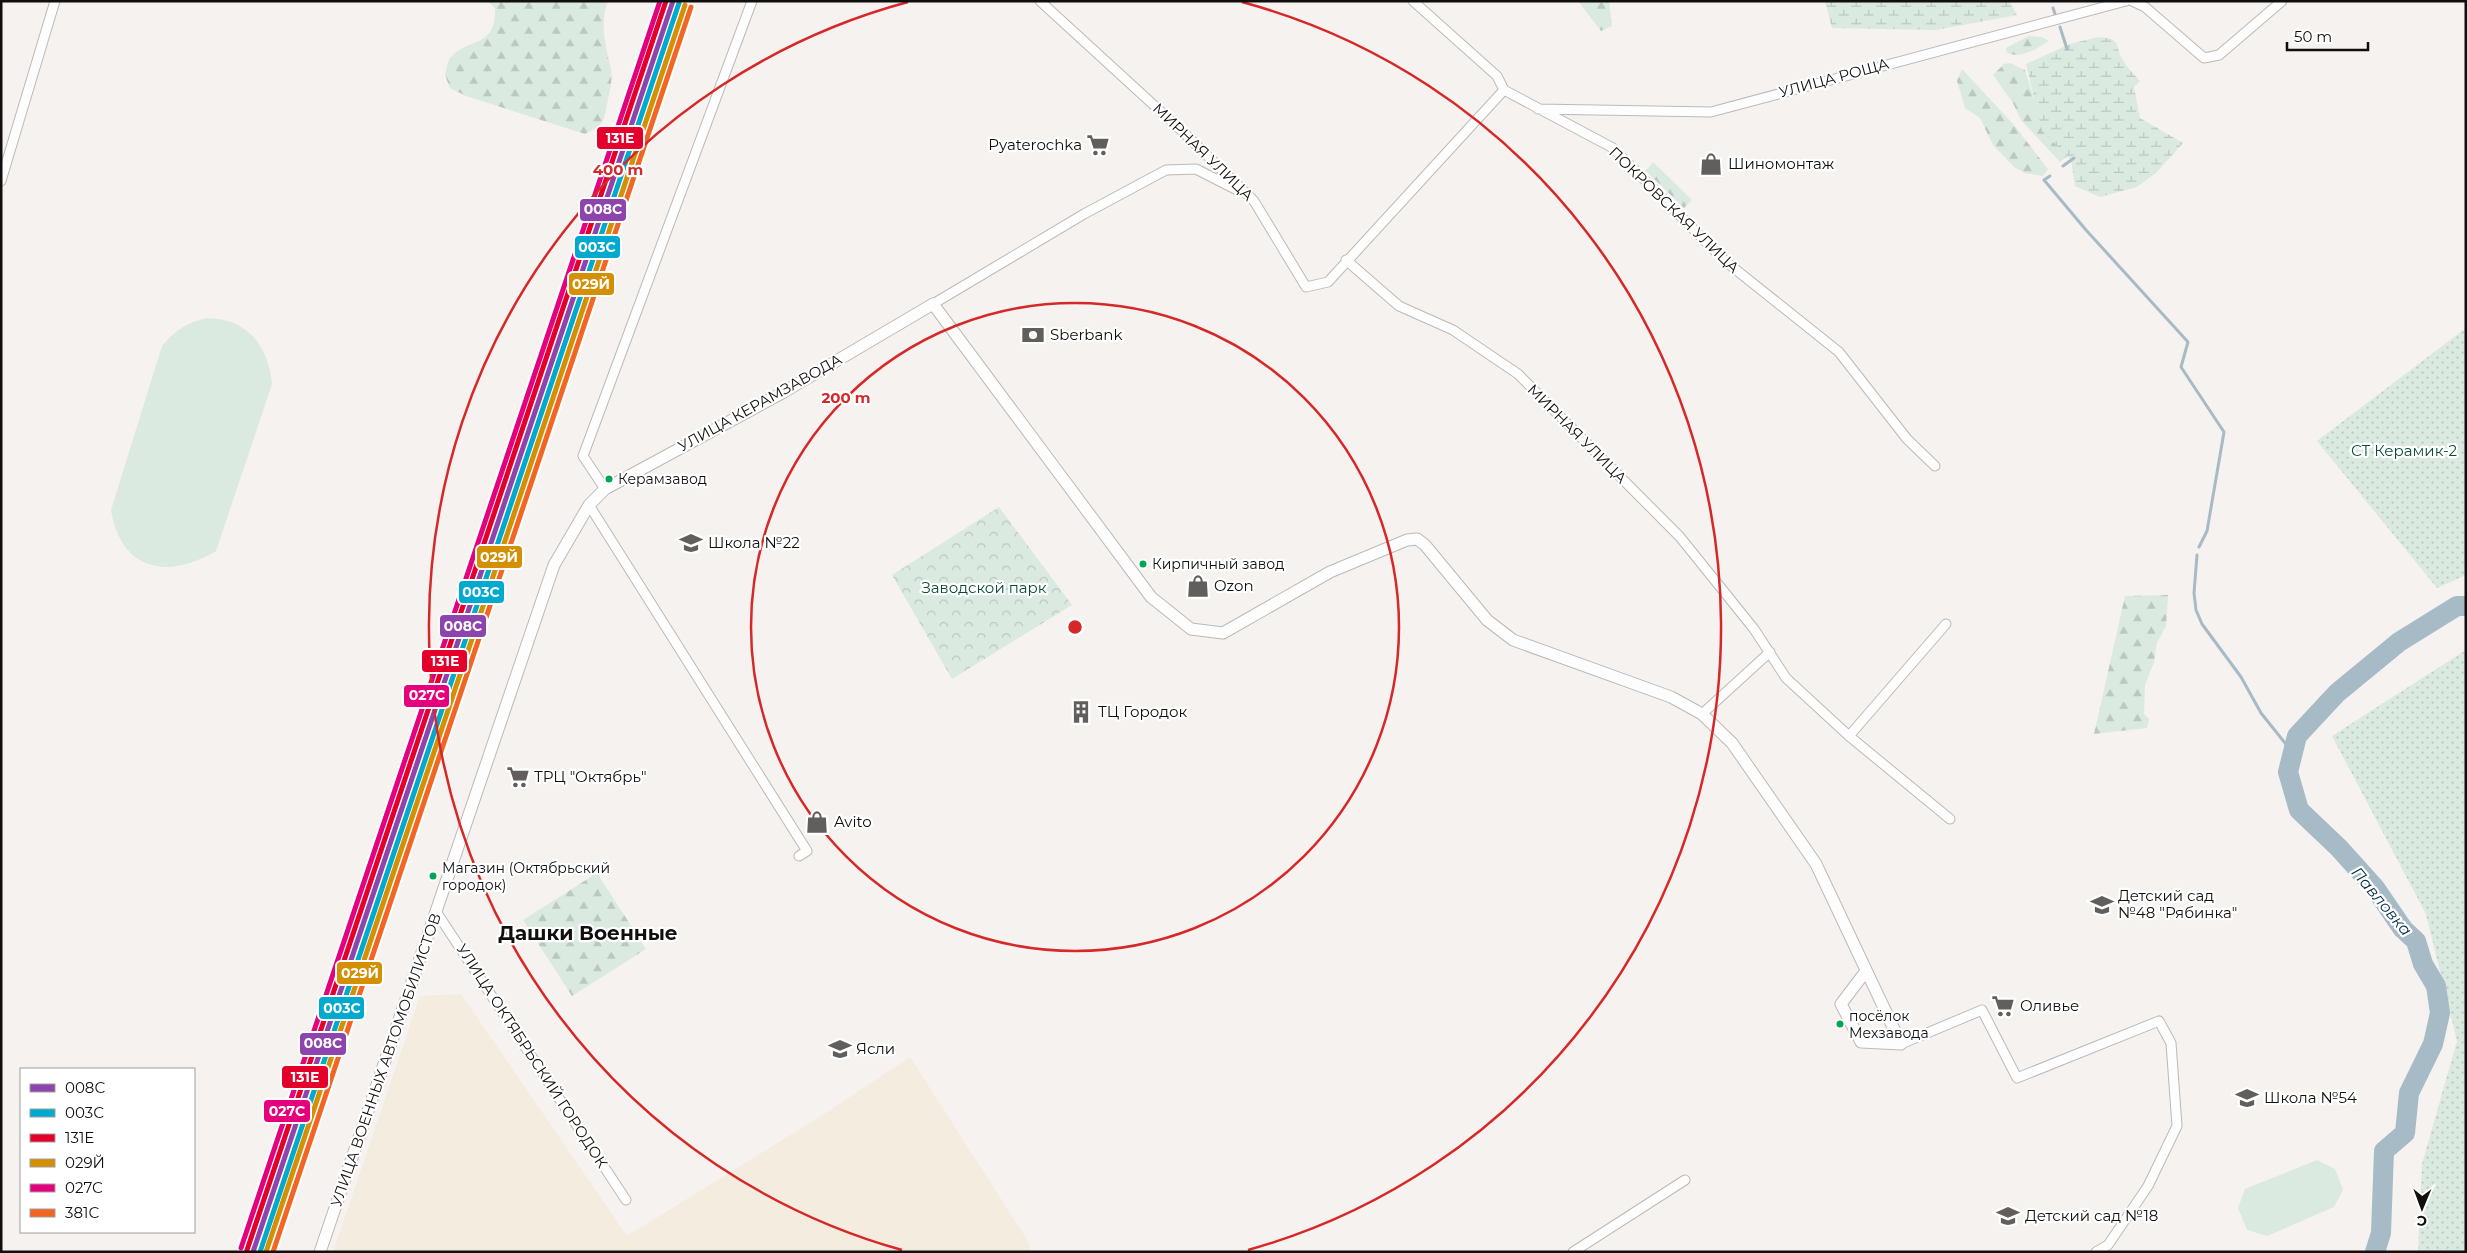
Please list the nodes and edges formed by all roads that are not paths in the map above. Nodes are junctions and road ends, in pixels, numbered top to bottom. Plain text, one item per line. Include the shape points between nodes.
1 (54, 1) edge
2 (752, 1) edge
3 (1040, 1) edge
4 (1413, 1) edge
5 (2126, 1) edge
6 (2132, 1) edge
7 (2282, 1) edge
8 (1504, 90) junction
9 (1536, 109) junction
10 (1, 181) edge
11 (1248, 195) junction
12 (1346, 260) junction
13 (933, 304) junction
14 (1935, 466) dead end
15 (605, 489) junction
16 (589, 505) junction
17 (1946, 624) dead end
18 (1770, 652) junction
19 (1702, 714) junction
20 (1849, 736) junction
21 (1950, 819) dead end
22 (799, 856) dead end
23 (437, 912) junction
24 (1866, 971) junction
25 (1901, 1044) junction
26 (1684, 1180) dead end
27 (626, 1200) dead end
28 (320, 1252) edge
29 (1573, 1252) edge
30 (2096, 1252) edge

1 - 10 street
2 - 15 street via 583,456
3 - 11 street, МИРНАЯ УЛИЦА
4 - 8 street, ПОКРОВСКАЯ УЛИЦА via 1497,76
5 - 9 street, УЛИЦА РОЩА via 1712,112
6 - 7 street via 2145,7 2204,58 2218,55
8 - 9 street, ПОКРОВСКАЯ УЛИЦА
8 - 12 street, МИРНАЯ УЛИЦА
9 - 14 street, ПОКРОВСКАЯ УЛИЦА via 1613,148 1725,261 1839,352 1907,439
11 - 12 street, МИРНАЯ УЛИЦА via 1306,287 1328,282
11 - 13 street, УЛИЦА КЕРАМЗАВОДА via 1196,169 1166,170 1084,214
12 - 18 street, МИРНАЯ УЛИЦА via 1398,306 1453,330 1518,374 1680,537
13 - 15 street, УЛИЦА КЕРАМЗАВОДА via 782,393
13 - 19 street via 1151,597 1191,629 1223,633 1330,572 1407,540 1418,539 1487,620 1513,640 1671,697
15 - 16 street, УЛИЦА КЕРАМЗАВОДА
16 - 22 street via 807,851
16 - 23 street, УЛИЦА ВОЕННЫХ АВТОМОБИЛИСТОВ via 554,565
17 - 20 street
18 - 19 street
18 - 20 street, МИРНАЯ УЛИЦА via 1786,678
19 - 24 street via 1732,743 1816,864
20 - 21 street, МИРНАЯ УЛИЦА
23 - 27 street, УЛИЦА ОКТЯБРЬСКИЙ ГОРОДОК
23 - 28 street, УЛИЦА ВОЕННЫХ АВТОМОБИЛИСТОВ
24 - 25 street
24 - 25 street via 1841,1004 1861,1042
25 - 30 street via 1982,1010 2017,1078 2159,1021 2171,1043 2177,1126 2148,1186 2108,1245
26 - 29 street

